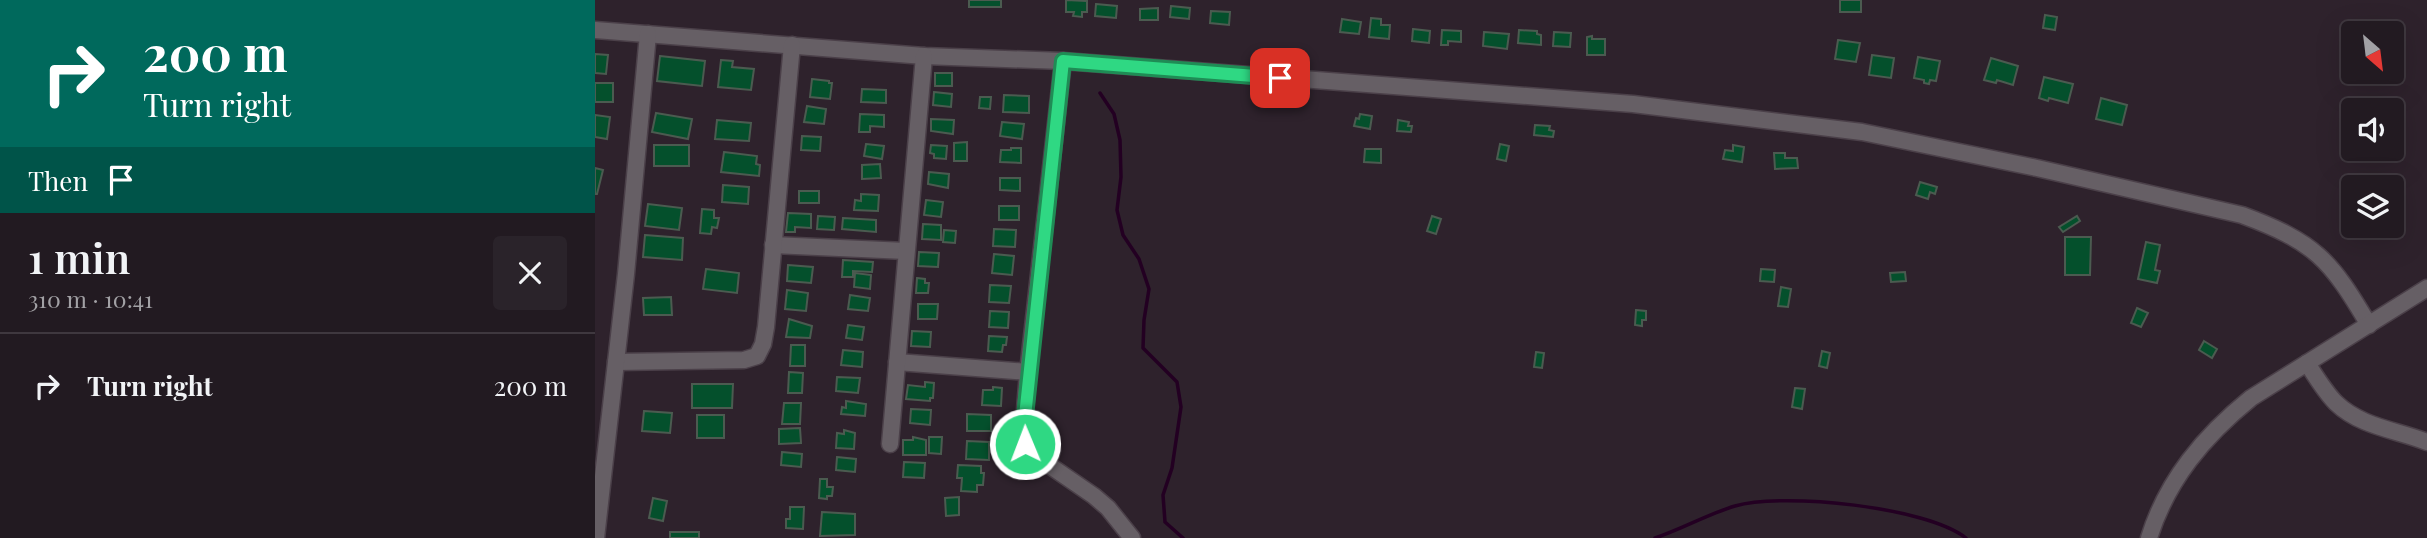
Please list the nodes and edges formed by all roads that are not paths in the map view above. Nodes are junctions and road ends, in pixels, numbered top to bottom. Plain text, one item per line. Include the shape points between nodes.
1 (595, 30) edge
2 (648, 34) junction
3 (792, 44) junction
4 (924, 56) junction
5 (1063, 61) junction
6 (773, 245) junction
7 (906, 251) junction
8 (2427, 288) edge
9 (2369, 325) junction
10 (616, 362) junction
11 (897, 362) junction
12 (2307, 363) junction
13 (1028, 372) junction
14 (2427, 442) edge
15 (890, 444) dead end
16 (596, 538) edge
17 (1132, 538) edge
18 (2149, 538) edge

1 - 2 street
2 - 3 street
2 - 10 street
3 - 4 street
3 - 6 street
4 - 5 street
4 - 7 street
5 - 9 street via 1633,104 1862,132 2242,215 2271,226 2296,238 2335,271
5 - 13 street
6 - 7 street
6 - 10 street via 766,327 757,356
7 - 11 street
8 - 9 street
9 - 12 street
10 - 16 street
11 - 13 street
11 - 15 street
12 - 14 street via 2346,412
12 - 18 street via 2251,398 2208,436 2170,488
13 - 17 street via 1023,435 1030,452 1094,496

